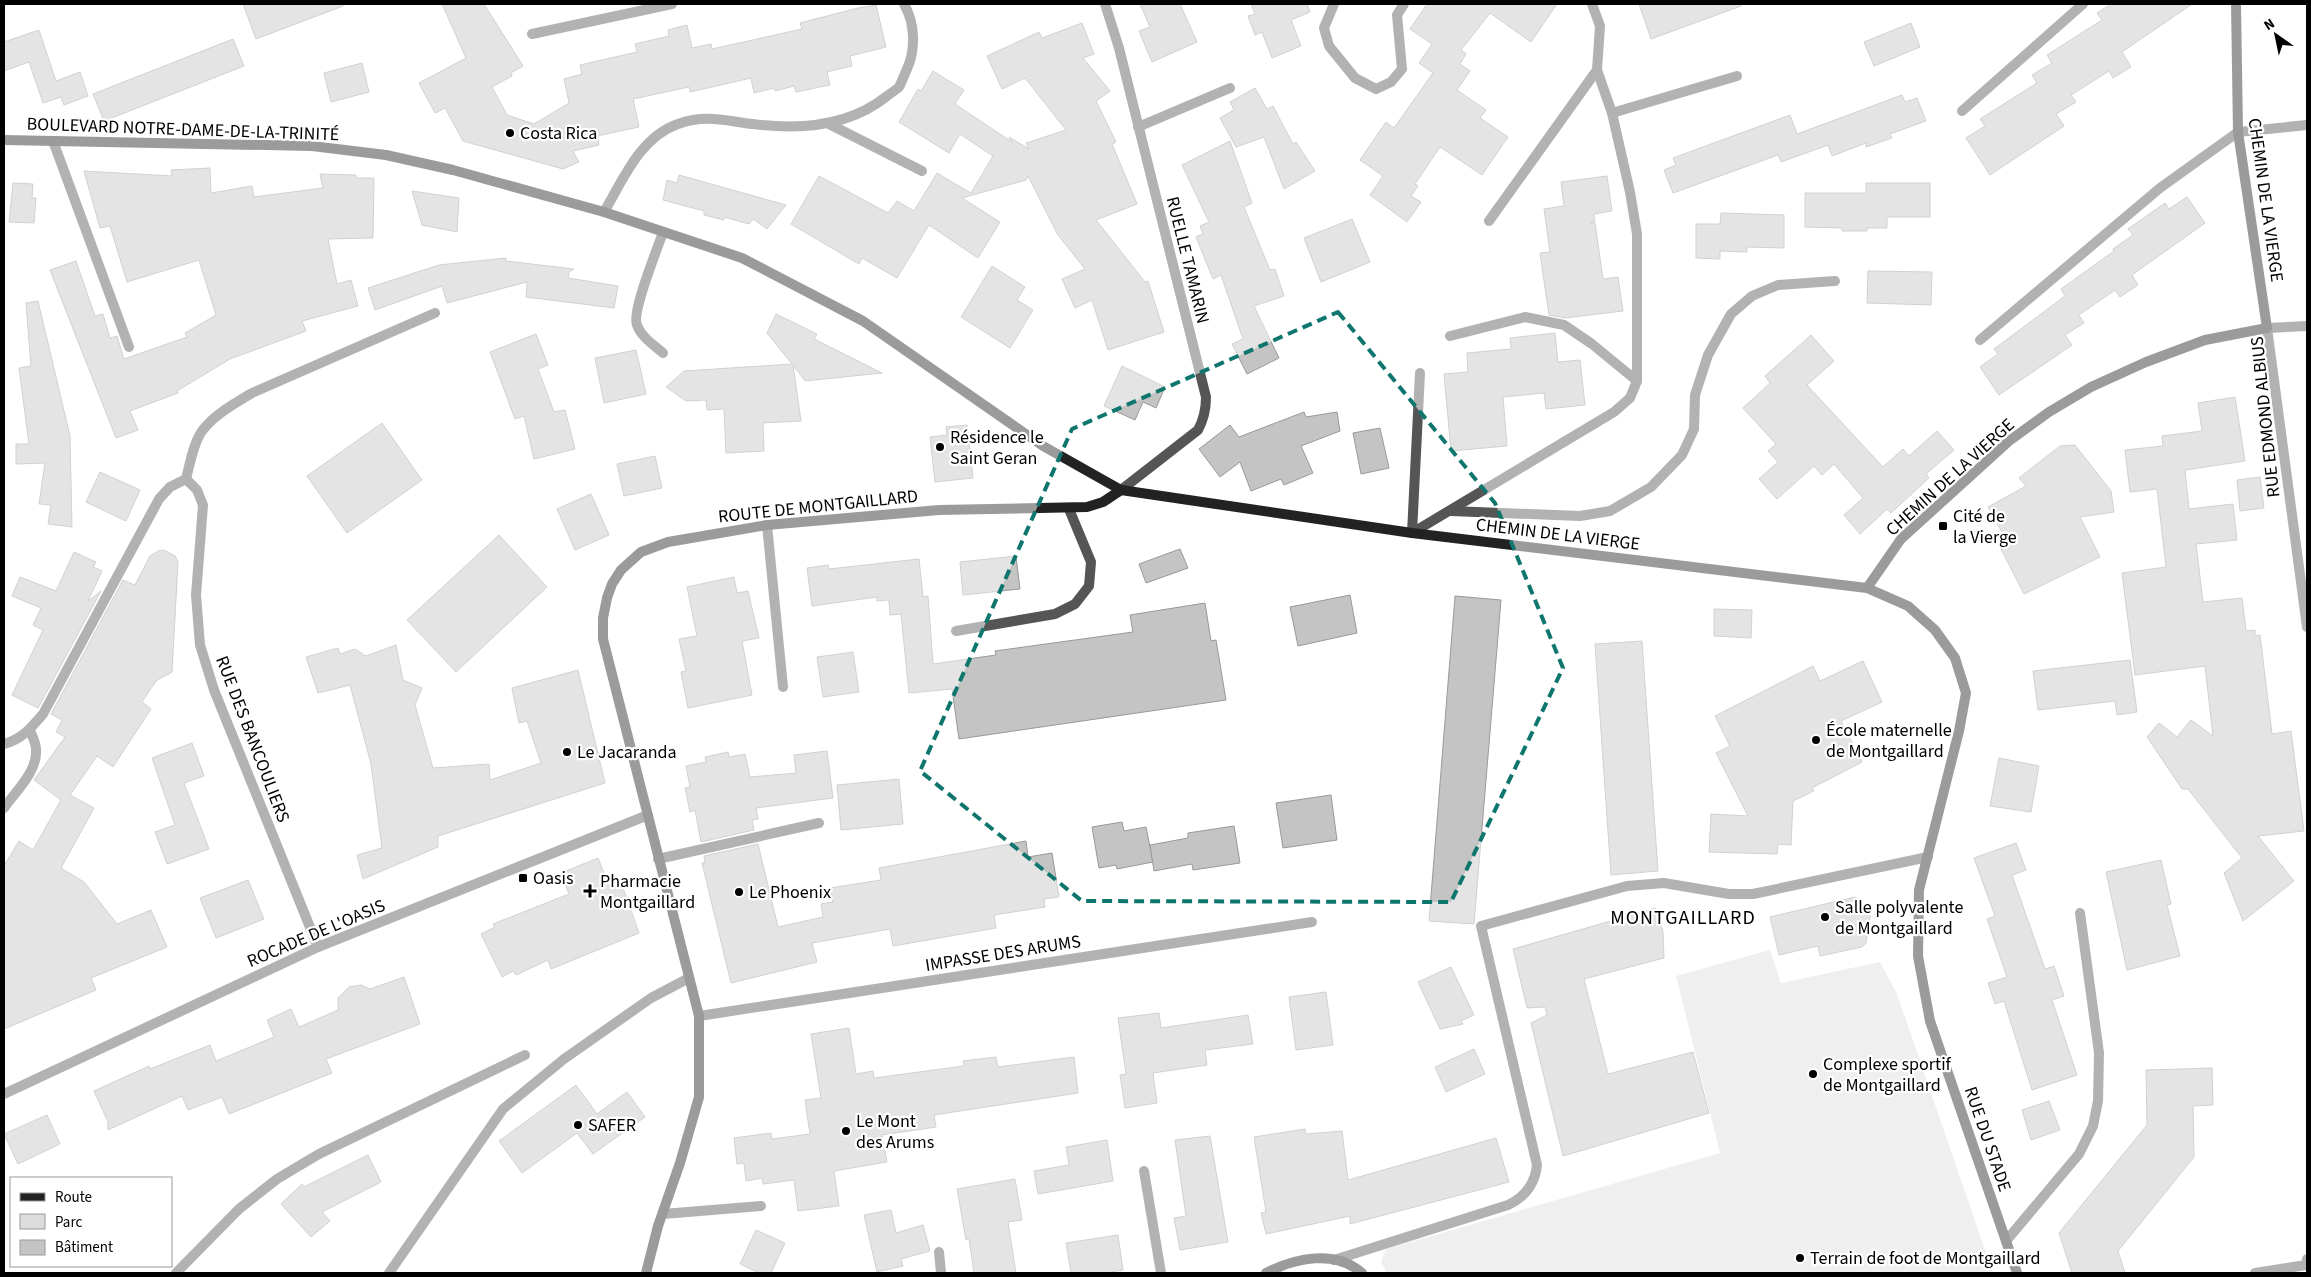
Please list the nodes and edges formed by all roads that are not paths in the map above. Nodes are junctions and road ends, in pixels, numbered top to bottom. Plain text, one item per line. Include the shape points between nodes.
1 (672, 4) edge
2 (904, 4) edge
3 (1105, 4) edge
4 (1334, 4) edge
5 (1404, 4) edge
6 (1592, 4) edge
7 (2083, 4) edge
8 (2236, 4) edge
9 (532, 34) dead end
10 (1597, 70) junction
11 (1737, 76) dead end
12 (1230, 88) dead end
13 (1962, 111) dead end
14 (1612, 113) junction
15 (829, 124) junction
16 (2307, 125) edge
17 (1138, 127) junction
18 (2238, 132) junction
19 (4, 140) edge
20 (53, 141) junction
21 (922, 171) dead end
22 (604, 212) junction
23 (1489, 221) dead end
24 (663, 232) junction
25 (1835, 282) dead end
26 (435, 313) dead end
27 (2307, 326) edge
28 (2268, 328) junction
29 (1450, 336) dead end
30 (1980, 340) dead end
31 (129, 347) dead end
32 (663, 353) dead end
33 (1420, 373) dead end
34 (1637, 381) junction
35 (186, 479) junction
36 (1121, 490) junction
37 (1069, 509) junction
38 (1450, 510) junction
39 (767, 524) junction
40 (1412, 533) junction
41 (1867, 588) junction
42 (2307, 627) edge
43 (956, 631) dead end
44 (783, 687) dead end
45 (30, 730) junction
46 (4, 744) edge
47 (4, 808) edge
48 (648, 815) junction
49 (819, 823) dead end
50 (1928, 857) junction
51 (658, 859) junction
52 (2080, 913) dead end
53 (1312, 922) dead end
54 (318, 947) junction
55 (689, 978) junction
56 (699, 1016) junction
57 (525, 1055) dead end
58 (4, 1094) edge
59 (1144, 1171) dead end
60 (761, 1206) dead end
61 (663, 1214) junction
62 (2006, 1241) junction
63 (939, 1252) dead end
64 (1334, 1260) junction
65 (2307, 1263) edge
66 (176, 1273) edge
67 (389, 1273) edge
68 (646, 1273) edge
69 (941, 1273) edge
70 (1161, 1273) edge
71 (1266, 1273) edge
72 (1362, 1273) edge
73 (2018, 1273) edge
74 (2255, 1273) edge

1 - 9 street
2 - 15 street via 913,34 912,58 899,87 873,108
3 - 17 street, RUELLE TAMARIN
4 - 5 street via 1324,28 1329,46 1355,78 1376,89 1391,82 1402,69 1397,15
6 - 10 street via 1600,26
7 - 13 street
8 - 18 street, CHEMIN DE LA VIERGE
10 - 14 street
10 - 23 street
11 - 14 street
12 - 17 street
14 - 34 street via 1636,234
15 - 21 street
15 - 22 street via 754,124 719,118 677,124 637,155
16 - 18 street
17 - 36 street, RUELLE TAMARIN via 1206,397 1206,408 1198,430
18 - 28 street, CHEMIN DE LA VIERGE
18 - 30 street via 2160,188
19 - 20 street, BOULEVARD NOTRE-DAME-DE-LA-TRINITÉ
20 - 22 street, BOULEVARD NOTRE-DAME-DE-LA-TRINITÉ via 312,146 386,155
20 - 31 street
22 - 24 street, BOULEVARD NOTRE-DAME-DE-LA-TRINITÉ
24 - 32 street via 636,310 636,324 642,335
24 - 36 street, BOULEVARD NOTRE-DAME-DE-LA-TRINITÉ via 742,258 863,322 1036,441
25 - 38 street via 1778,285 1752,296 1731,314 1708,355 1695,395 1694,429 1682,455 1651,487 1610,511 1580,516
26 - 35 street via 252,393 227,408 202,431
27 - 28 street, RUE EDMOND ALBIUS
28 - 41 street, CHEMIN DE LA VIERGE via 2205,340 2146,362 2091,386 2049,412 2009,441 1901,539
28 - 42 street, RUE EDMOND ALBIUS
29 - 34 street via 1525,317 1564,326
33 - 40 street
34 - 38 street via 1630,398 1614,412
35 - 45 street via 170,487 159,499 42,714
35 - 54 street, RUE DES BANCOULIERS via 198,490 203,505 196,595 200,645 214,690
36 - 37 street, ROUTE DE MONTGAILLARD via 1103,502
36 - 40 street, CHEMIN DE LA VIERGE
37 - 39 street, ROUTE DE MONTGAILLARD via 939,510
37 - 43 street via 1091,562 1089,586 1075,604 1055,614
38 - 40 street
39 - 44 street
39 - 48 street, ROUTE DE MONTGAILLARD via 668,542 642,552 621,570 612,584 603,618 603,639
40 - 41 street, CHEMIN DE LA VIERGE
41 - 50 street, RUE DU STADE via 1908,606 1935,630 1955,658 1966,693
45 - 46 street via 16,741
45 - 47 street via 36,748 32,770
48 - 51 street, ROUTE DE MONTGAILLARD
48 - 54 street, ROCADE DE L'OASIS
49 - 51 street
50 - 62 street, RUE DU STADE via 1920,890 1918,956 1930,1021
50 - 64 street via 1753,894 1729,894 1664,883 1626,886 1481,926 1537,1165 1536,1178 1520,1200 1508,1205
51 - 55 street, ROUTE DE MONTGAILLARD
52 - 62 street via 2099,1053 2098,1101 2093,1126 2079,1154
53 - 56 street, IMPASSE DES ARUMS
54 - 58 street, ROCADE DE L'OASIS
55 - 56 street, ROUTE DE MONTGAILLARD
55 - 67 street via 652,998 572,1054 502,1109
56 - 61 street, ROUTE DE MONTGAILLARD via 698,1097
57 - 66 street via 319,1154 277,1179 239,1209
59 - 70 street
60 - 61 street
61 - 68 street, ROUTE DE MONTGAILLARD
62 - 73 street, RUE DU STADE
63 - 69 street
64 - 71 street via 1308,1257
64 - 72 street
65 - 74 street

